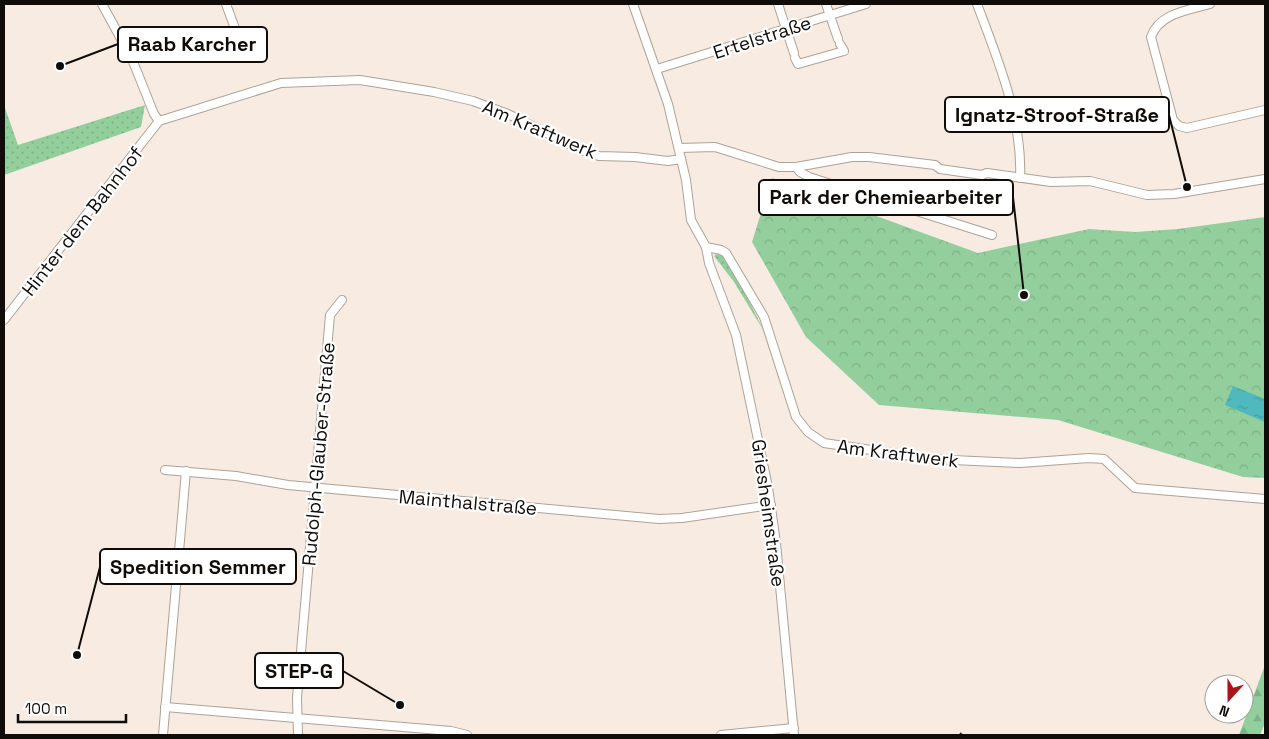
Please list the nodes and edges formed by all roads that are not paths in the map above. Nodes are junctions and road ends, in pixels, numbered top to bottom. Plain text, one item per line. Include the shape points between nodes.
1 (102, 4) edge
2 (226, 4) edge
3 (633, 4) edge
4 (778, 4) edge
5 (826, 4) edge
6 (866, 4) edge
7 (977, 4) edge
8 (1210, 4) edge
9 (830, 16) junction
10 (786, 29) junction
11 (240, 42) dead end
12 (657, 69) junction
13 (1265, 110) edge
14 (159, 121) junction
15 (679, 148) junction
16 (681, 160) junction
17 (796, 168) junction
18 (1020, 178) junction
19 (1265, 179) edge
20 (992, 235) dead end
21 (706, 247) junction
22 (342, 300) dead end
23 (4, 320) edge
24 (165, 470) dead end
25 (186, 471) junction
26 (315, 488) junction
27 (1265, 499) edge
28 (771, 505) junction
29 (165, 707) junction
30 (297, 718) junction
31 (794, 732) edge
32 (300, 734) edge
33 (163, 735) edge
34 (467, 735) edge
35 (721, 735) edge

1 - 14 street via 132,59
2 - 11 street
3 - 12 street
4 - 10 street
5 - 9 street
6 - 9 street, Ertelstraße
7 - 18 street via 995,52 1018,134
8 - 13 street via 1168,17 1158,23 1151,37 1173,120 1187,128
9 - 10 street, Ertelstraße
9 - 10 street via 844,51 798,64
10 - 12 street, Ertelstraße
12 - 15 street
14 - 16 street, Am Kraftwerk via 281,83 360,80 473,101 600,156 635,156 668,162
14 - 23 street, Hinter dem Bahnhof
15 - 16 street
15 - 17 street via 715,147 767,165
16 - 21 street via 691,220
17 - 18 street via 869,157 927,164 982,176 987,173
17 - 20 street via 809,177
18 - 19 street via 1051,182 1090,181 1147,195 1174,194
21 - 27 street, Am Kraftwerk via 726,253 764,317 796,417 824,444 931,459 1020,463 1104,459 1136,488
21 - 28 street, Griesheimstraße via 736,335
22 - 26 street, Rudolph-Glauber-Straße via 330,314
24 - 25 street, Mainthalstraße
25 - 26 street, Mainthalstraße
25 - 29 street
26 - 28 street, Mainthalstraße via 659,519
26 - 30 street, Rudolph-Glauber-Straße
28 - 31 street, Griesheimstraße
29 - 30 street
29 - 33 street
30 - 32 street, Rudolph-Glauber-Straße
30 - 34 street
31 - 35 street

